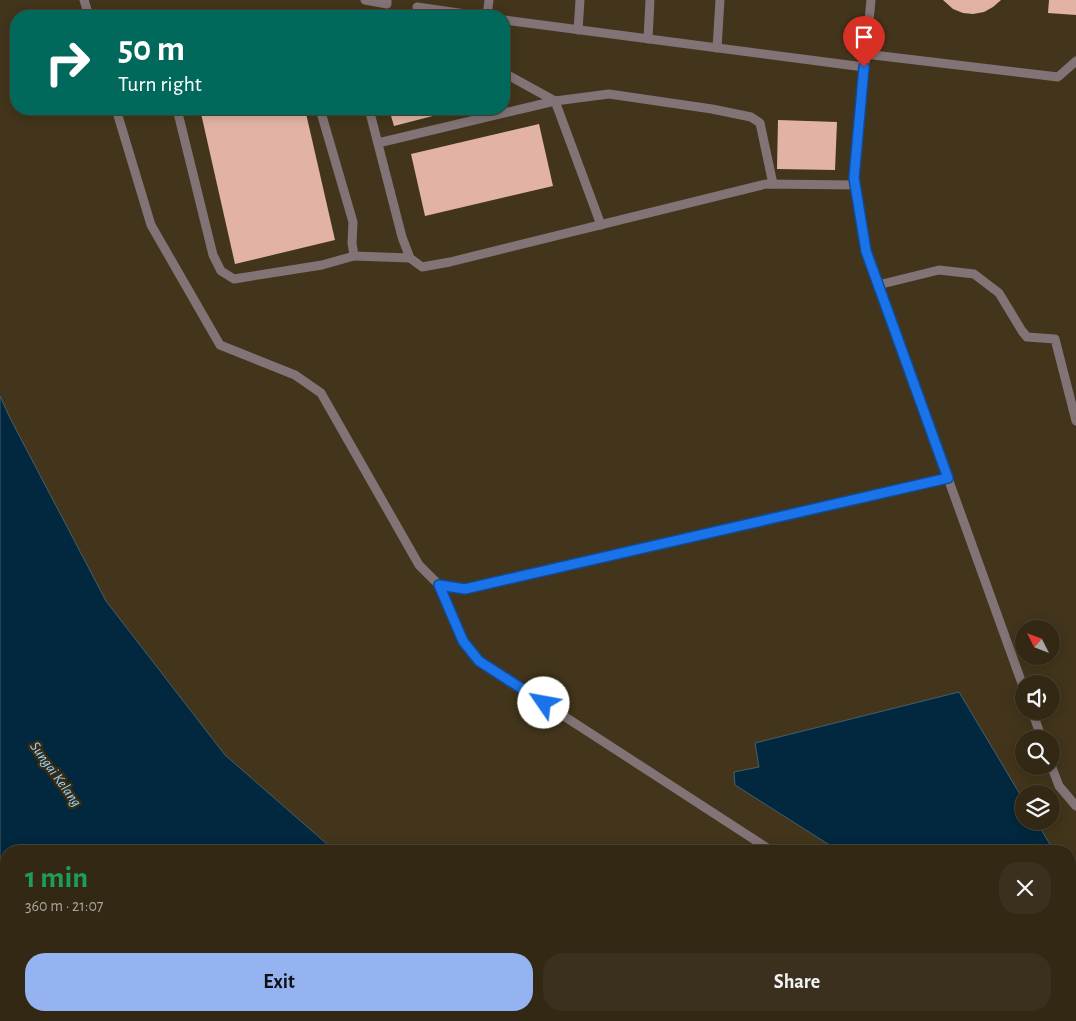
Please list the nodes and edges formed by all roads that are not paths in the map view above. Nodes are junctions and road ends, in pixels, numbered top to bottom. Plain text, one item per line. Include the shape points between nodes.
1 (365, 0) edge
2 (388, 0) edge
3 (580, 0) edge
4 (650, 0) edge
5 (720, 0) edge
6 (871, 0) edge
7 (417, 7) dead end
8 (438, 10) edge
9 (510, 21) edge
10 (578, 30) junction
11 (648, 40) junction
12 (717, 48) junction
13 (865, 54) junction
14 (1076, 61) edge
15 (864, 67) junction
16 (510, 75) edge
17 (555, 101) junction
18 (510, 112) edge
19 (118, 115) edge
20 (178, 115) edge
21 (322, 115) edge
22 (371, 115) edge
23 (496, 115) edge
24 (378, 143) junction
25 (773, 184) junction
26 (855, 184) junction
27 (601, 224) junction
28 (354, 256) junction
29 (410, 258) junction
30 (878, 286) junction
31 (1076, 421) edge
32 (948, 478) junction
33 (439, 585) junction
34 (1019, 675) edge
35 (1055, 775) edge
36 (1076, 806) edge
37 (763, 845) edge

1 - 2 lane via 387,4
3 - 10 lane
4 - 11 lane
5 - 12 lane
6 - 13 lane
7 - 8 lane
9 - 10 lane
10 - 11 lane
11 - 12 lane
12 - 15 lane
13 - 14 lane via 1058,77
13 - 15 lane
15 - 26 lane
16 - 17 lane
17 - 18 lane
17 - 25 lane via 609,94 752,117 760,124
17 - 27 lane
19 - 33 lane via 151,225 220,345 295,375 321,393 419,565
20 - 28 lane via 213,255 221,272 234,280 322,265
21 - 28 lane via 353,222
22 - 24 lane
23 - 24 lane
24 - 29 lane
25 - 26 lane
25 - 27 lane
26 - 30 lane via 866,251
27 - 29 lane via 441,264 422,267
28 - 29 lane
30 - 31 lane via 939,270 974,274 998,293 1028,337 1054,339
30 - 32 lane
32 - 33 lane via 465,589
32 - 34 lane
33 - 37 lane via 463,641 479,661
35 - 36 lane via 1059,786

